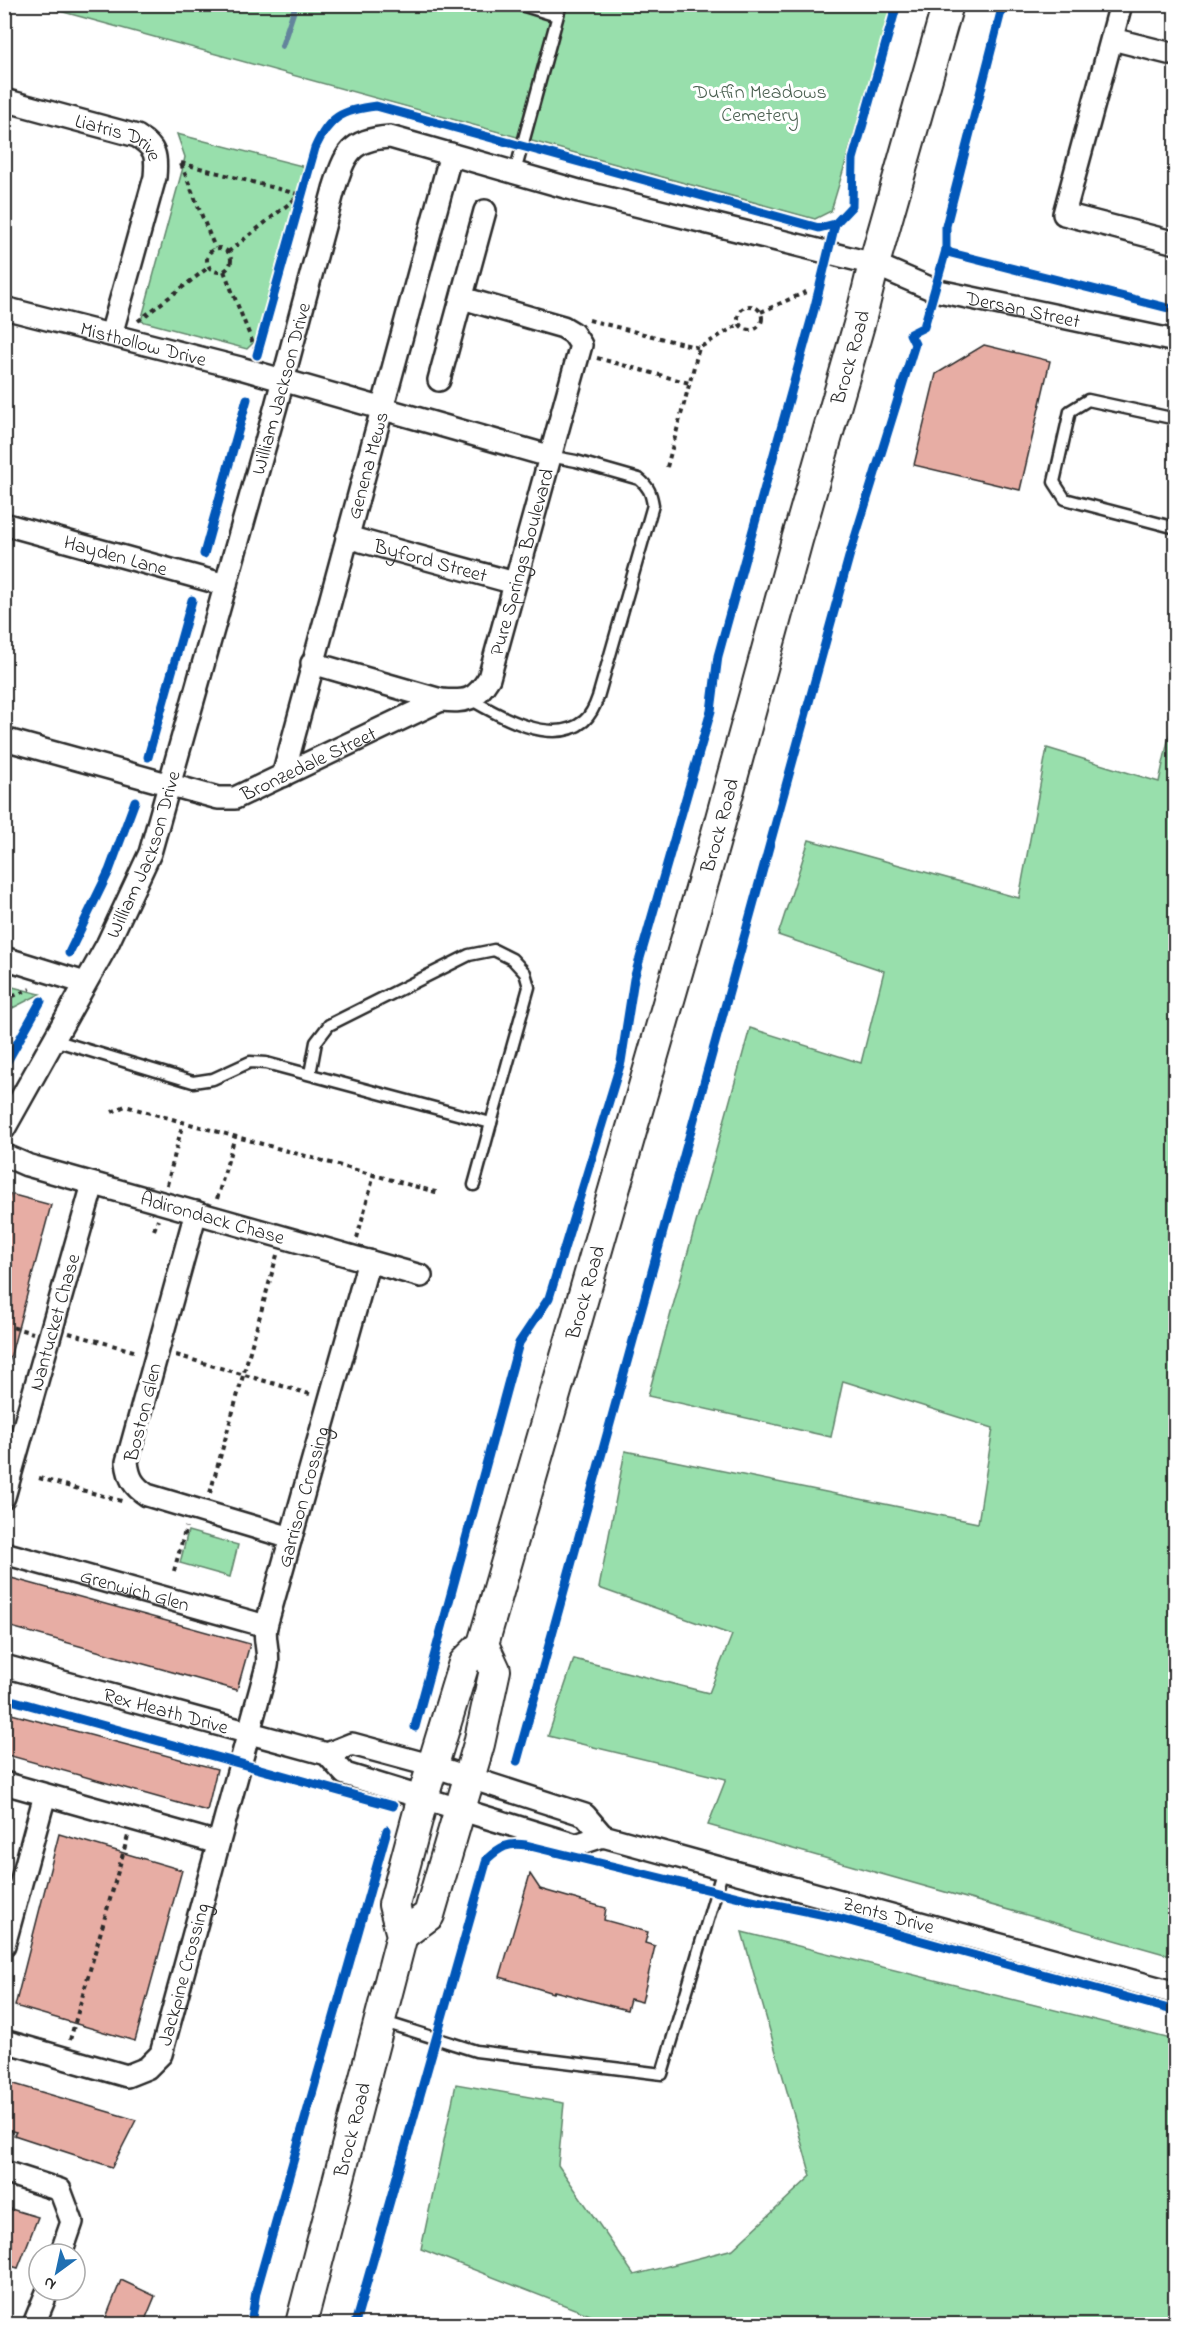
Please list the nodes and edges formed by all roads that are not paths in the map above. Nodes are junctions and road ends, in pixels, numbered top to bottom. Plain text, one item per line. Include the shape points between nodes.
1 (518, 4) edge
2 (561, 4) edge
3 (948, 4) edge
4 (1121, 4) edge
5 (557, 16) junction
6 (1112, 39) junction
7 (1176, 55) edge
8 (4, 100) edge
9 (451, 154) junction
10 (515, 172) junction
11 (485, 211) dead end
12 (1176, 243) edge
13 (874, 264) junction
14 (462, 298) junction
15 (4, 308) edge
16 (111, 335) junction
17 (1176, 340) edge
18 (439, 380) dead end
19 (283, 382) junction
20 (381, 410) junction
21 (1176, 419) edge
22 (549, 456) junction
23 (4, 524) edge
24 (1176, 528) edge
25 (346, 537) junction
26 (515, 583) junction
27 (226, 585) junction
28 (312, 663) junction
29 (470, 699) junction
30 (441, 700) junction
31 (4, 739) edge
32 (283, 776) junction
33 (171, 784) junction
34 (4, 958) edge
35 (85, 983) junction
36 (54, 1040) junction
37 (310, 1074) junction
38 (491, 1123) junction
39 (4, 1129) edge
40 (4, 1155) edge
41 (93, 1184) junction
42 (474, 1185) dead end
43 (196, 1212) junction
44 (369, 1261) junction
45 (421, 1276) dead end
46 (4, 1497) edge
47 (291, 1538) junction
48 (4, 1553) edge
49 (266, 1626) junction
50 (483, 1644) junction
51 (4, 1665) edge
52 (249, 1733) junction
53 (327, 1754) junction
54 (433, 1766) junction
55 (469, 1777) junction
56 (4, 1783) edge
57 (45, 1795) junction
58 (423, 1797) junction
59 (460, 1809) junction
60 (603, 1836) junction
61 (218, 1843) junction
62 (723, 1869) junction
63 (402, 1935) junction
64 (4, 1945) edge
65 (1176, 1993) edge
66 (380, 2020) junction
67 (4, 2041) edge
68 (4, 2172) edge
69 (65, 2242) edge
70 (43, 2302) edge
71 (34, 2325) edge
72 (301, 2325) edge

1 - 5 lane
2 - 5 lane
3 - 13 main road, Brock Road
4 - 6 street
5 - 10 lane
6 - 7 street
6 - 12 street via 1064,214
8 - 16 street, Liatris Drive via 136,136 151,145 156,160 155,177
9 - 10 street, William Jackson Drive
9 - 19 street, William Jackson Drive via 390,137 371,138 345,155
9 - 20 street, Genena Mews
10 - 13 street, William Jackson Drive
11 - 14 street
13 - 17 street, Dersan Street via 934,290
13 - 50 main road, Brock Road via 711,855
14 - 18 street
14 - 22 street via 563,327 581,345
15 - 16 street, Misthollow Drive
16 - 19 street, Misthollow Drive
19 - 20 street, Pure Springs Boulevard
19 - 27 street, William Jackson Drive
20 - 22 street, Pure Springs Boulevard
20 - 25 street, Genena Mews
21 - 24 lane via 1088,400 1070,411 1054,483 1065,499
22 - 26 street, Pure Springs Boulevard
22 - 29 lane via 639,479 651,494 653,505 598,698 586,720 576,727 553,731 505,719
23 - 27 street, Hayden Lane
25 - 26 street, Byford Street
25 - 28 street, Genena Mews
26 - 29 street, Pure Springs Boulevard via 489,678
27 - 33 street, William Jackson Drive
28 - 30 street
28 - 32 street, Genena Mews
29 - 30 street
30 - 32 street, Bronzedale Street
31 - 33 street, Bronzedale Street
32 - 33 street, Bronzedale Street via 235,798 218,798
33 - 35 street, William Jackson Drive via 150,853
34 - 35 street
35 - 36 street, William Jackson Drive
36 - 37 lane via 193,1082 213,1079 250,1062
36 - 39 street, William Jackson Drive
37 - 38 lane
37 - 38 lane via 316,1042 329,1025 469,955 494,950 512,959 525,973 529,987
38 - 42 lane
40 - 41 street, Adirondack Chase
41 - 43 street, Adirondack Chase
41 - 46 street, Nantucket Chase
43 - 44 street, Adirondack Chase
43 - 47 street, Boston Glen via 127,1462 129,1477 135,1488 147,1496
44 - 45 street, Adirondack Chase
44 - 47 street, Garrison Crossing
47 - 49 street, Garrison Crossing
48 - 49 street, Grenwich Glen
49 - 52 street, Garrison Crossing via 269,1656
50 - 54 main road, Brock Road via 464,1662
50 - 55 main road via 495,1670
51 - 52 street, Rex Heath Drive
52 - 53 street, Rex Heath Drive
52 - 61 street, Jackpine Crossing
53 - 54 street via 352,1744
53 - 58 street, Rex Heath Drive via 345,1774
54 - 55 street
54 - 58 main road, Brock Road
55 - 59 main road
55 - 60 street via 585,1815
56 - 57 street
57 - 61 street
57 - 64 street
58 - 59 street
58 - 63 main road, Brock Road via 394,1905
59 - 60 street via 576,1845
59 - 63 main road via 429,1915
60 - 62 street, Zents Drive
61 - 67 street, Jackpine Crossing via 161,2054 147,2068 127,2076
62 - 65 street, Zents Drive
62 - 66 lane via 662,2074 476,2051
63 - 66 main road, Brock Road
66 - 72 main road, Brock Road
68 - 69 street via 60,2190 72,2222
70 - 71 street

